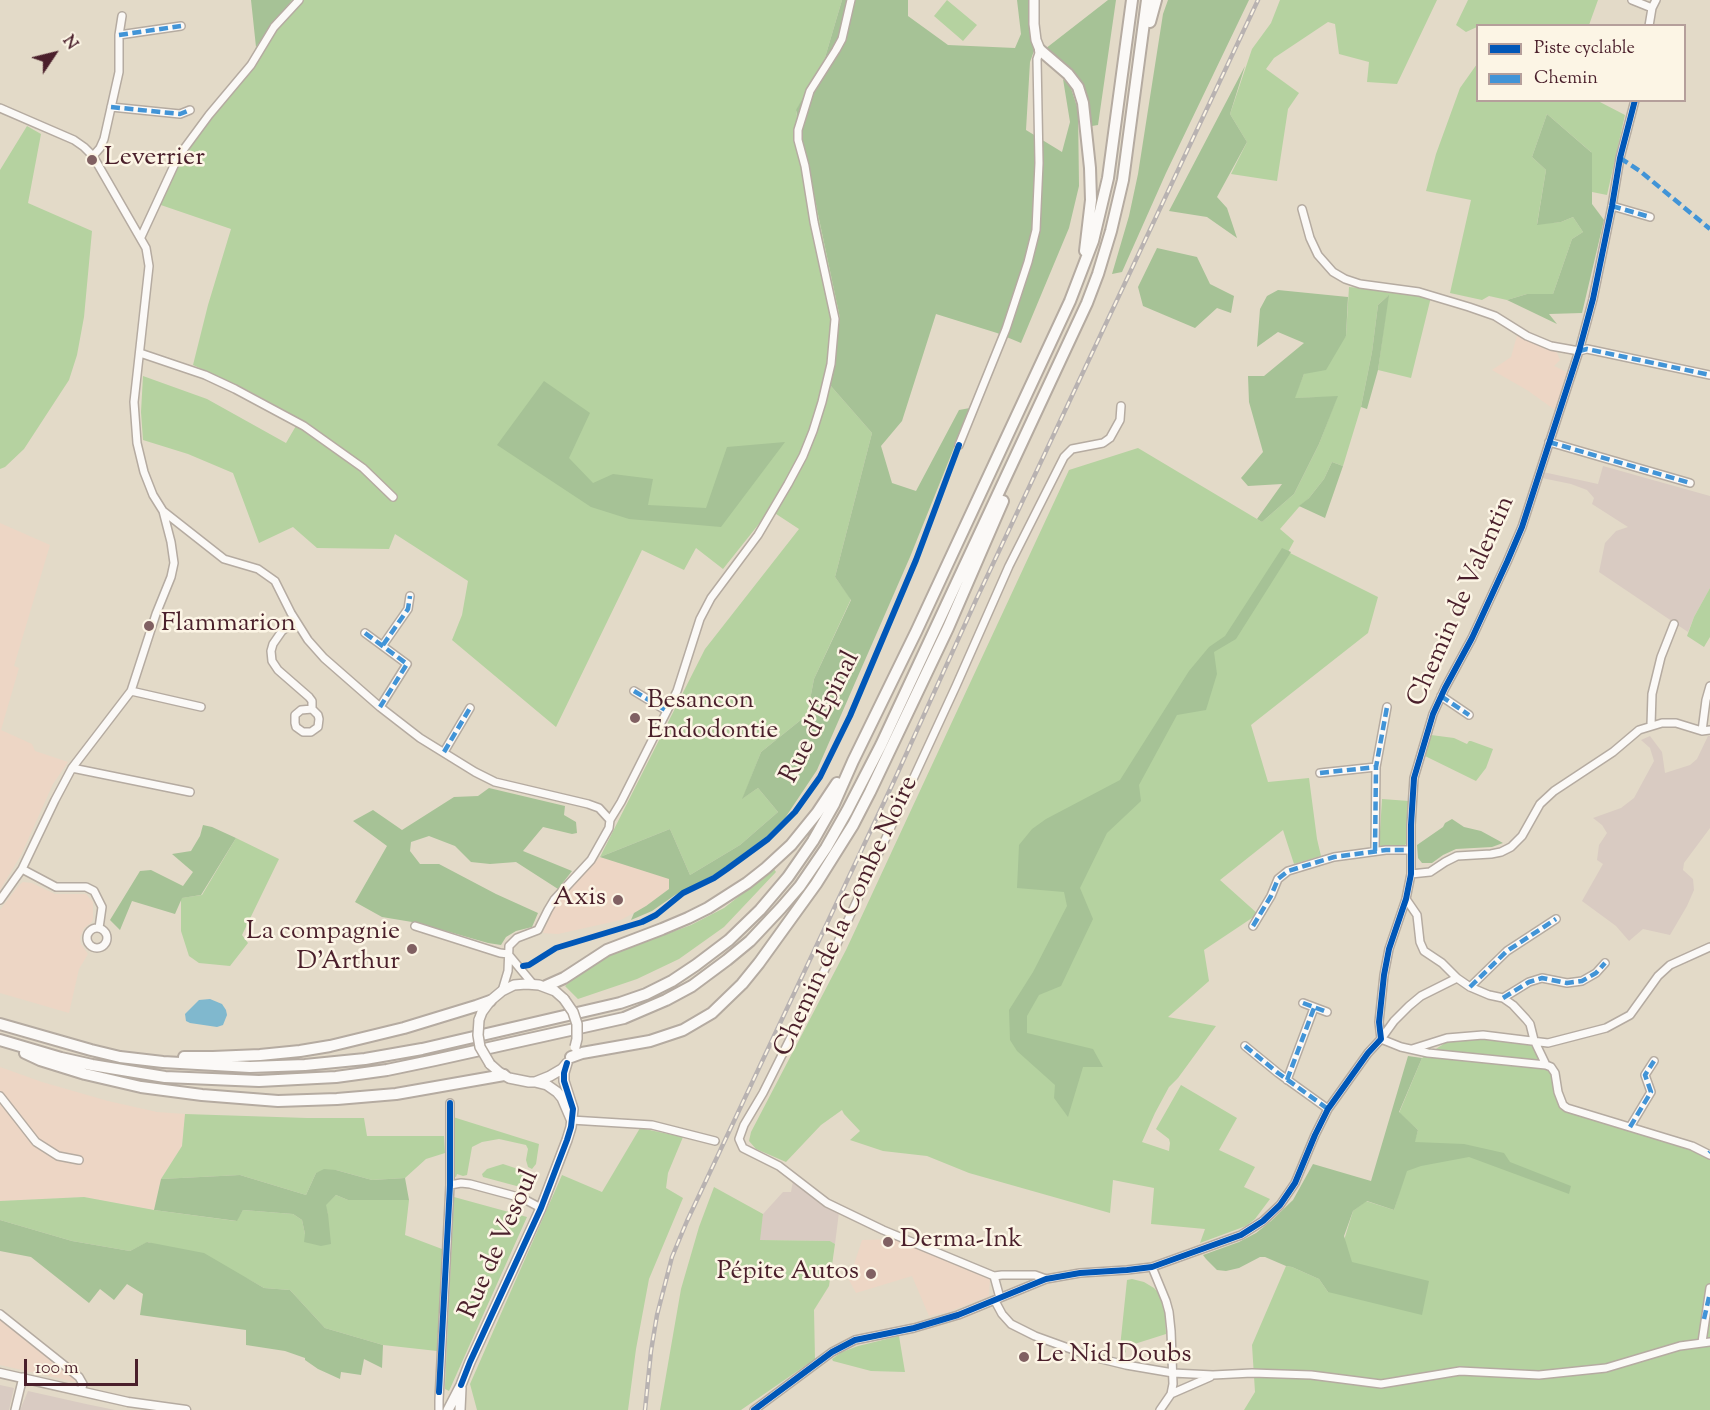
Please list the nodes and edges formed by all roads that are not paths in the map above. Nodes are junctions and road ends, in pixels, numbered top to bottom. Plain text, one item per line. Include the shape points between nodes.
1 (299, 0) edge
2 (851, 0) edge
3 (1034, 0) edge
4 (1132, 0) edge
5 (1147, 0) edge
6 (1156, 0) edge
7 (1632, 0) edge
8 (1656, 0) edge
9 (1652, 8) junction
10 (122, 16) dead end
11 (1649, 24) edge
12 (181, 26) dead end
13 (119, 35) junction
14 (1039, 54) junction
15 (1139, 60) junction
16 (1634, 102) edge
17 (111, 107) junction
18 (0, 108) edge
19 (190, 110) dead end
20 (93, 156) junction
21 (1612, 206) junction
22 (1302, 209) dead end
23 (1650, 217) dead end
24 (141, 237) junction
25 (1084, 265) junction
26 (1579, 351) junction
27 (140, 353) junction
28 (1060, 362) junction
29 (1710, 375) edge
30 (1120, 406) dead end
31 (1548, 442) junction
32 (958, 445) dead end
33 (1690, 483) dead end
34 (393, 497) dead end
35 (163, 512) junction
36 (410, 597) dead end
37 (296, 621) junction
38 (1674, 624) dead end
39 (365, 633) dead end
40 (382, 645) junction
41 (1710, 686) edge
42 (131, 691) junction
43 (634, 691) dead end
44 (1442, 696) junction
45 (201, 707) dead end
46 (380, 707) junction
47 (1387, 707) dead end
48 (470, 708) dead end
49 (312, 709) dead end
50 (667, 711) junction
51 (1469, 715) dead end
52 (1652, 725) junction
53 (1706, 730) edge
54 (444, 752) junction
55 (853, 761) junction
56 (1376, 767) junction
57 (72, 768) junction
58 (1320, 773) dead end
59 (190, 792) dead end
60 (610, 820) junction
61 (1411, 850) junction
62 (1375, 851) junction
63 (22, 869) junction
64 (1411, 874) junction
65 (1406, 899) junction
66 (0, 900) edge
67 (1556, 919) dead end
68 (415, 926) dead end
69 (1253, 926) dead end
70 (99, 928) dead end
71 (1710, 946) edge
72 (508, 954) junction
73 (1605, 963) dead end
74 (1457, 978) junction
75 (532, 983) junction
76 (546, 986) junction
77 (1470, 987) junction
78 (502, 991) junction
79 (1503, 998) junction
80 (490, 1001) junction
81 (1303, 1003) dead end
82 (1314, 1008) junction
83 (1327, 1012) dead end
84 (0, 1024) edge
85 (1381, 1039) junction
86 (0, 1040) edge
87 (1534, 1040) junction
88 (1245, 1046) dead end
89 (1412, 1049) junction
90 (91, 1050) junction
91 (571, 1055) junction
92 (1654, 1061) dead end
93 (1546, 1065) junction
94 (504, 1075) junction
95 (1287, 1080) junction
96 (535, 1082) junction
97 (0, 1096) edge
98 (450, 1103) dead end
99 (1328, 1109) junction
100 (571, 1120) junction
101 (1630, 1126) junction
102 (715, 1141) dead end
103 (1710, 1154) edge
104 (79, 1160) dead end
105 (450, 1185) junction
106 (541, 1208) junction
107 (1152, 1267) junction
108 (994, 1276) junction
109 (1046, 1279) junction
110 (1710, 1288) edge
111 (998, 1299) junction
112 (0, 1314) edge
113 (1706, 1342) edge
114 (0, 1373) edge
115 (1173, 1373) junction
116 (1213, 1375) junction
117 (23, 1377) junction
118 (461, 1385) junction
119 (81, 1391) junction
120 (439, 1392) junction
121 (1171, 1394) junction
122 (455, 1396) junction
123 (15, 1410) edge
124 (186, 1410) edge
125 (440, 1410) edge
126 (448, 1410) edge
127 (460, 1410) edge
128 (754, 1410) edge
129 (1160, 1410) edge

1 - 24 street via 274,27 250,65 178,157
2 - 50 street via 842,39 810,91 798,130 836,318 831,364 802,456 758,535 700,619
3 - 14 main road
4 - 25 highway via 1108,178
5 - 15 highway
6 - 15 highway
7 - 9 street
8 - 9 street
9 - 11 street
10 - 13 street
12 - 13 street
13 - 17 street via 119,72
14 - 25 highway via 1068,74 1083,103 1091,200
14 - 32 street via 1036,230 1014,308
15 - 28 highway via 1115,216 1098,274
16 - 21 street, Chemin de Valentin
17 - 19 street via 180,114
17 - 20 street via 104,139
18 - 20 street via 74,140
20 - 24 street
21 - 23 street
21 - 26 street, Chemin de Valentin
22 - 26 street via 1318,255 1345,279 1419,292 1468,306 1551,346
24 - 27 street via 149,266
25 - 55 highway via 1040,367
26 - 29 street via 1587,349
26 - 31 street, Chemin de Valentin
27 - 34 street via 205,375 304,426 363,468
27 - 35 street via 134,402 137,443 144,472
28 - 86 highway via 881,745 830,842 771,919 692,986 624,1018 387,1070 305,1080 165,1077 92,1065
28 - 91 highway via 1039,421 892,747 853,825 796,913 742,984 697,1023 650,1041
30 - 108 street, Chemin de la Combe Noire via 1120,420 1110,438 1072,449 1064,457 1009,566 830,959 739,1139 743,1148 778,1166 827,1203
31 - 33 street
31 - 44 street, Chemin de Valentin via 1522,527
35 - 37 street via 224,559 258,569 275,581
35 - 42 street via 174,563
36 - 40 street via 408,609
37 - 46 street via 324,658
37 - 49 street via 273,644 272,661 309,697
38 - 52 street via 1652,694
39 - 40 street
40 - 46 street via 406,664
41 - 53 street
42 - 45 street
42 - 57 street
43 - 50 street
44 - 51 street
44 - 61 street, Chemin de Valentin via 1414,778
46 - 54 street
47 - 56 street, Chemin de Valentin
48 - 54 street
50 - 60 street
52 - 53 street via 1676,723
52 - 64 street via 1639,730 1554,791 1540,804 1511,847 1491,854 1457,856 1430,872
54 - 60 street via 495,782 588,804 599,808
55 - 76 highway via 799,836 747,883 708,908 607,950
55 - 90 highway via 813,841 770,899 696,965 659,988 620,1004 422,1049 325,1063 250,1068 163,1062
56 - 58 street
56 - 62 street, Chemin de Valentin
57 - 59 street
57 - 63 street
60 - 72 street via 591,860 554,900 538,930 512,942
61 - 62 street
61 - 64 street, Chemin de Valentin
62 - 69 street via 1334,857 1288,871 1278,879
63 - 66 street
63 - 70 street via 56,887 86,887 94,891 102,907
64 - 65 street, Chemin de Valentin
65 - 74 street via 1417,915 1424,951
65 - 85 street, Chemin de Valentin via 1384,975
67 - 77 street via 1507,951
68 - 72 street
71 - 87 street via 1670,966 1658,976 1630,1016 1614,1025 1548,1043
72 - 75 street
72 - 78 street
73 - 79 street via 1582,981 1567,983 1542,978
74 - 77 street
74 - 85 street via 1409,1006
75 - 76 main road
75 - 78 main road
76 - 91 main road, bridge via 564,999 575,1017 577,1039
77 - 79 street
78 - 80 main road
79 - 87 street via 1526,1019
80 - 90 highway via 364,1038 300,1051 180,1057
80 - 94 main road, bridge via 479,1020 480,1047 490,1064
81 - 82 street
82 - 83 street
82 - 95 street
84 - 90 highway
85 - 89 street
85 - 99 street
86 - 94 highway via 40,1060 115,1082 240,1099 367,1097
87 - 89 street via 1483,1035 1447,1038
87 - 93 street
88 - 95 street
89 - 93 street
91 - 96 main road via 557,1072
91 - 100 main road via 564,1081 573,1109
92 - 101 street via 1645,1075 1651,1092
93 - 101 street via 1555,1073 1560,1101 1567,1108
94 - 96 main road via 521,1082
95 - 99 street
96 - 100 main road via 557,1092
97 - 104 street via 36,1142 58,1156
98 - 105 street
99 - 107 street via 1295,1183 1280,1206 1241,1235
100 - 102 street via 652,1125
100 - 106 main road, Rue de Vesoul
101 - 103 street
105 - 106 street, Rue de Vesoul via 470,1184 522,1198
105 - 120 street
106 - 118 main road, Rue de Vesoul
107 - 109 street
107 - 115 street via 1169,1312
108 - 109 street, Chemin de la Combe Noire via 1035,1275
108 - 111 street
109 - 111 street
110 - 113 street
111 - 115 street via 1002,1314 1011,1324 1035,1336 1093,1357
111 - 128 street via 949,1318 845,1344
112 - 119 street via 79,1377
113 - 116 street via 1606,1368 1539,1375 1460,1371 1381,1383 1311,1375
114 - 117 street
115 - 116 street
115 - 121 street
116 - 121 street
117 - 119 street
117 - 123 street
118 - 122 main road, Rue de Vesoul
118 - 127 main road, Rue de Vesoul
119 - 124 street
120 - 122 street
120 - 125 street
121 - 129 street
122 - 126 main road, Rue de Vesoul

